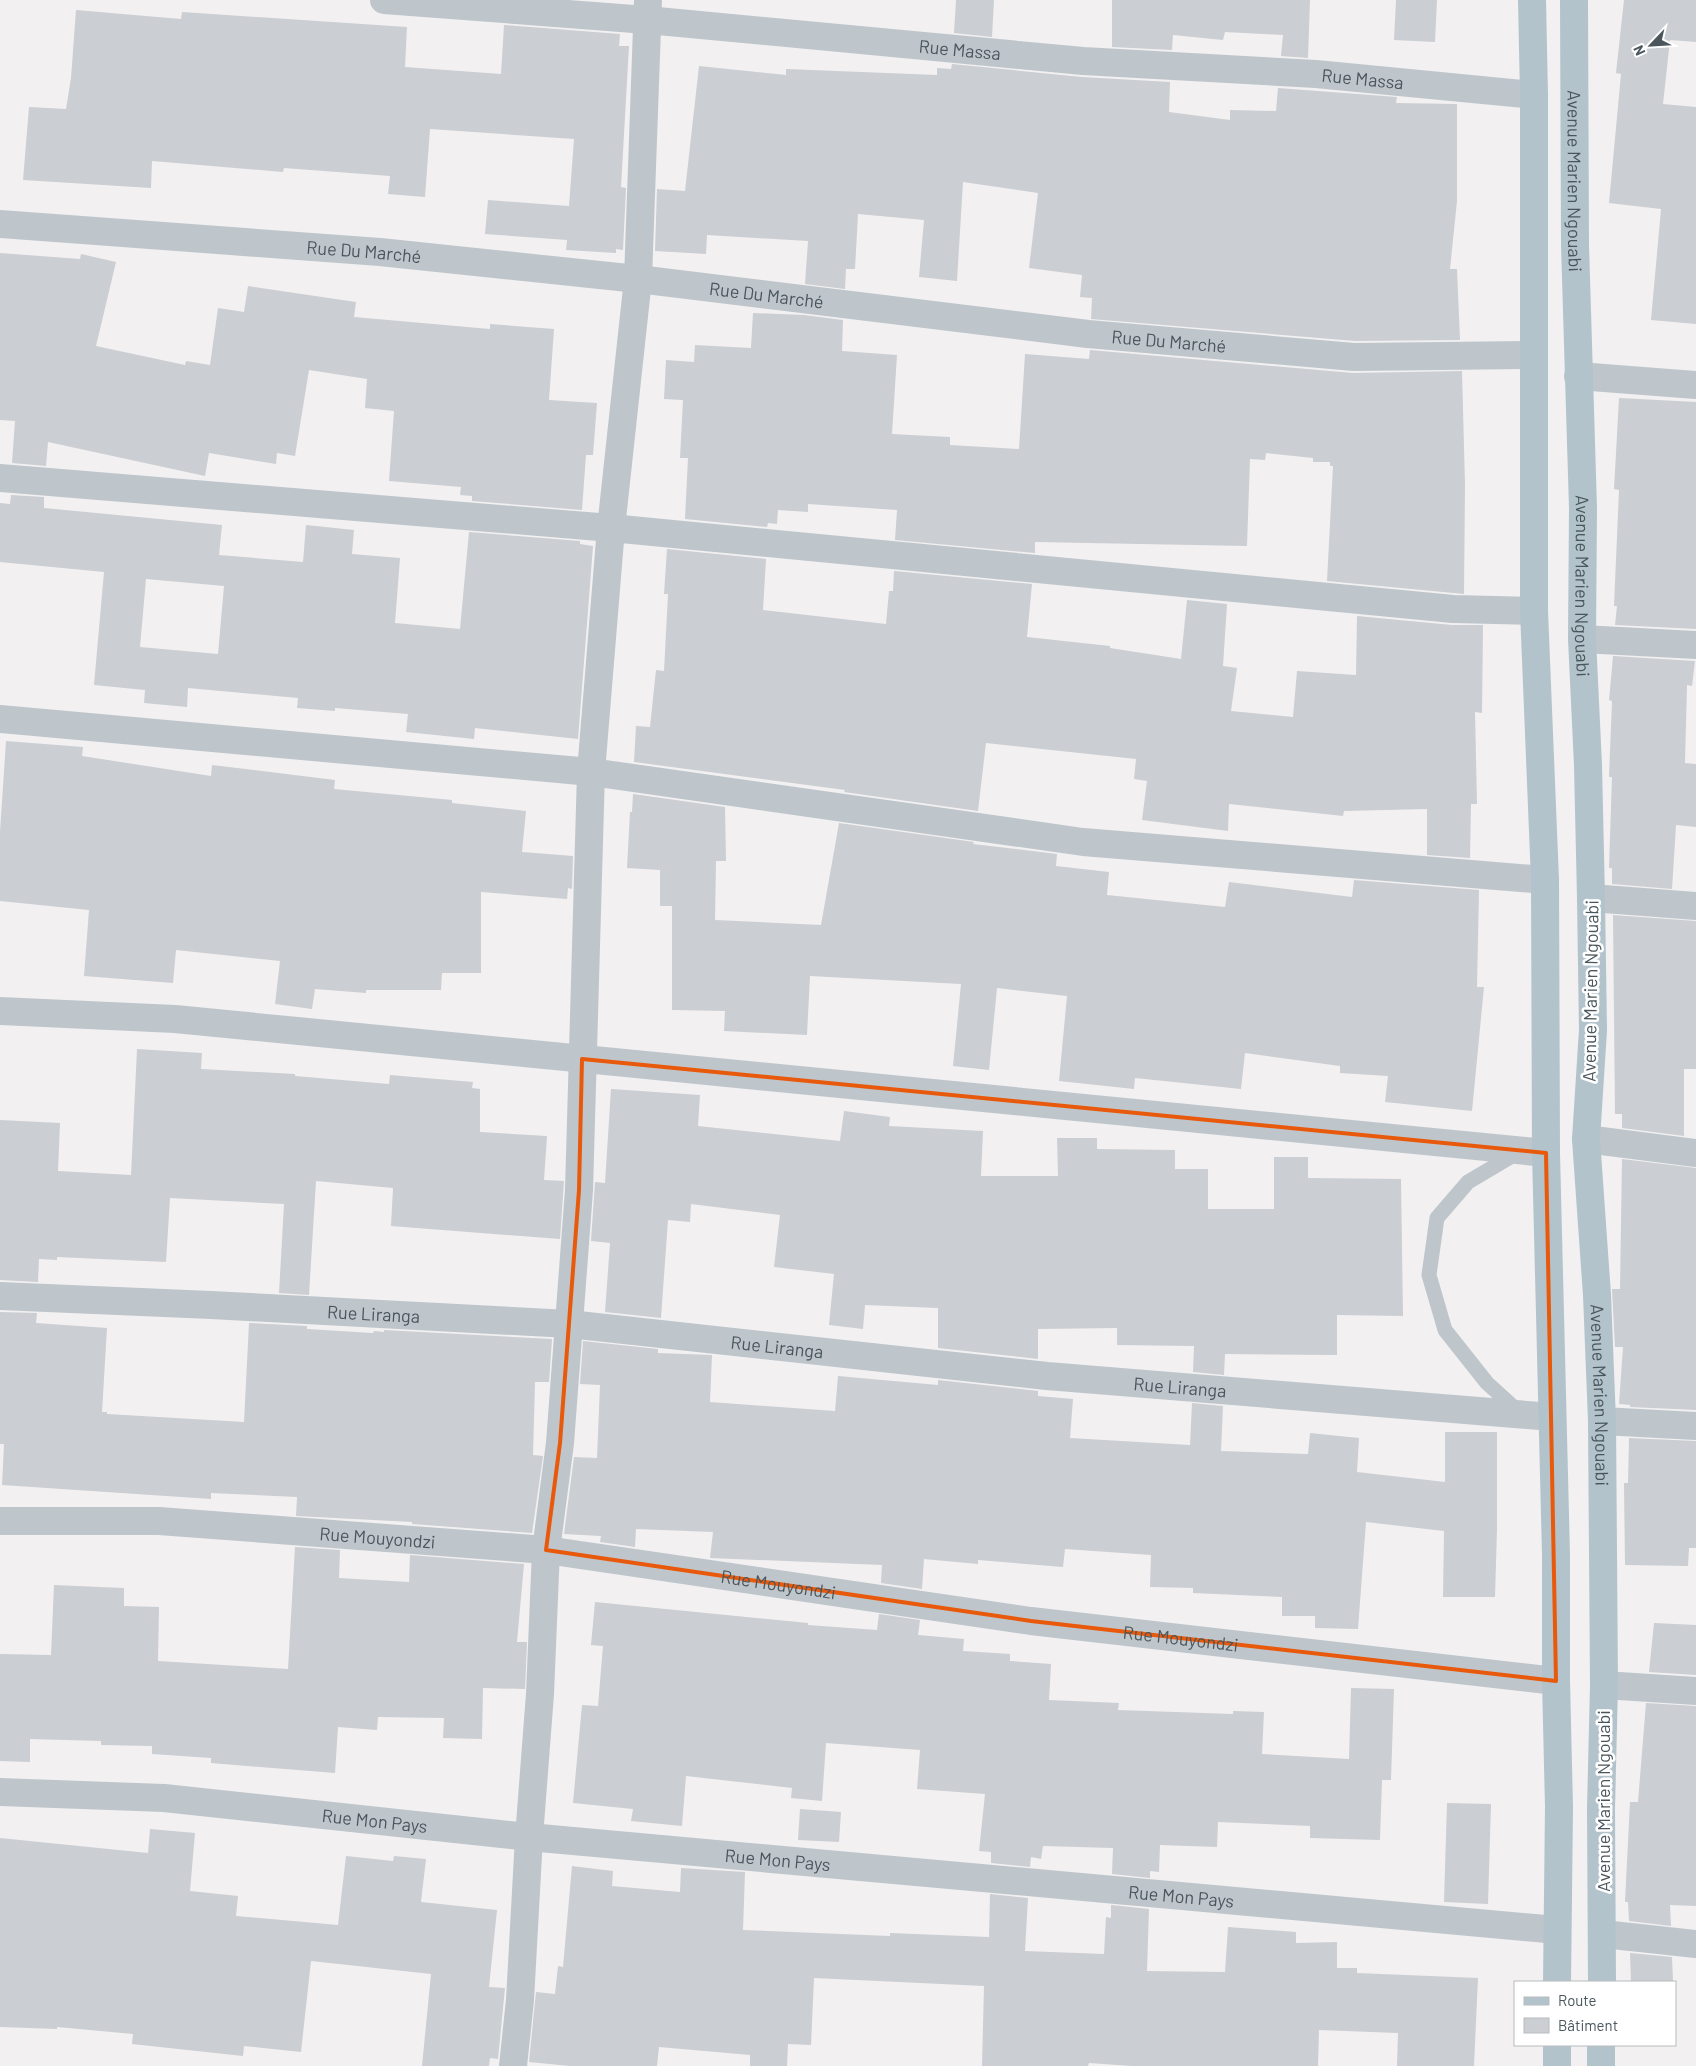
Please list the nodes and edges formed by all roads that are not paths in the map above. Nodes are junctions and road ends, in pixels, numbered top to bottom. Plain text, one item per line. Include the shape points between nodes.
1 (384, 0) edge
2 (1532, 0) edge
3 (1574, 0) edge
4 (648, 10) edge
5 (1534, 95) junction
6 (0, 224) edge
7 (638, 279) junction
8 (1534, 355) junction
9 (1578, 376) junction
10 (1696, 385) edge
11 (0, 478) edge
12 (611, 528) junction
13 (1534, 611) junction
14 (1582, 639) junction
15 (1696, 645) edge
16 (0, 719) edge
17 (591, 772) junction
18 (1545, 880) junction
19 (1591, 898) junction
20 (1696, 906) edge
21 (0, 1011) edge
22 (582, 1059) junction
23 (1586, 1139) junction
24 (1533, 1152) junction
25 (1696, 1153) edge
26 (0, 1296) edge
27 (569, 1324) junction
28 (1522, 1415) junction
29 (1552, 1417) junction
30 (1602, 1421) junction
31 (1696, 1426) edge
32 (0, 1522) edge
33 (546, 1550) junction
34 (1556, 1681) junction
35 (1604, 1685) junction
36 (1696, 1691) edge
37 (0, 1792) edge
38 (529, 1837) junction
39 (1557, 1930) junction
40 (1602, 1934) junction
41 (1696, 1944) edge
42 (1557, 1981) edge
43 (1602, 1981) edge
44 (1557, 2046) edge
45 (1601, 2046) edge
46 (513, 2066) edge
47 (1557, 2066) edge
48 (1601, 2066) edge

1 - 4 street, Rue Massa
2 - 5 main road
3 - 9 main road, Avenue Marien Ngouabi via 1574,245
4 - 5 street, Rue Massa via 1084,61 1316,74
4 - 7 street
5 - 8 main road
6 - 7 street, Rue Du Marché via 380,252
7 - 8 street, Rue Du Marché via 1088,334 1354,357
7 - 12 street
8 - 13 main road
9 - 10 street
9 - 14 main road, Avenue Marien Ngouabi via 1583,508
11 - 12 street
12 - 13 street via 1453,609
12 - 17 street
13 - 18 main road
14 - 15 street
14 - 19 main road, Avenue Marien Ngouabi
16 - 17 street
17 - 18 street via 1083,842
17 - 22 street
18 - 24 main road
19 - 20 street
19 - 23 main road, Avenue Marien Ngouabi via 1593,1030
21 - 22 street via 174,1019
22 - 24 street
22 - 27 street via 579,1190
23 - 25 street
23 - 30 main road, Avenue Marien Ngouabi via 1598,1295
24 - 28 lane via 1468,1182 1438,1218 1429,1275 1446,1330 1487,1383
24 - 29 main road
26 - 27 street, Rue Liranga
27 - 28 street, Rue Liranga via 1047,1376
27 - 33 street via 560,1443
28 - 29 street, Rue Liranga
29 - 34 main road
30 - 31 street
30 - 35 main road, Avenue Marien Ngouabi
32 - 33 street, Rue Mouyondzi via 159,1521
33 - 34 street, Rue Mouyondzi via 1031,1621
33 - 38 street via 540,1694
34 - 39 main road
35 - 36 street
35 - 40 main road, Avenue Marien Ngouabi
37 - 38 street, Rue Mon Pays via 164,1798
38 - 39 street, Rue Mon Pays
38 - 46 street
39 - 42 main road
40 - 41 street
40 - 43 main road, Avenue Marien Ngouabi
44 - 47 main road
45 - 48 main road

